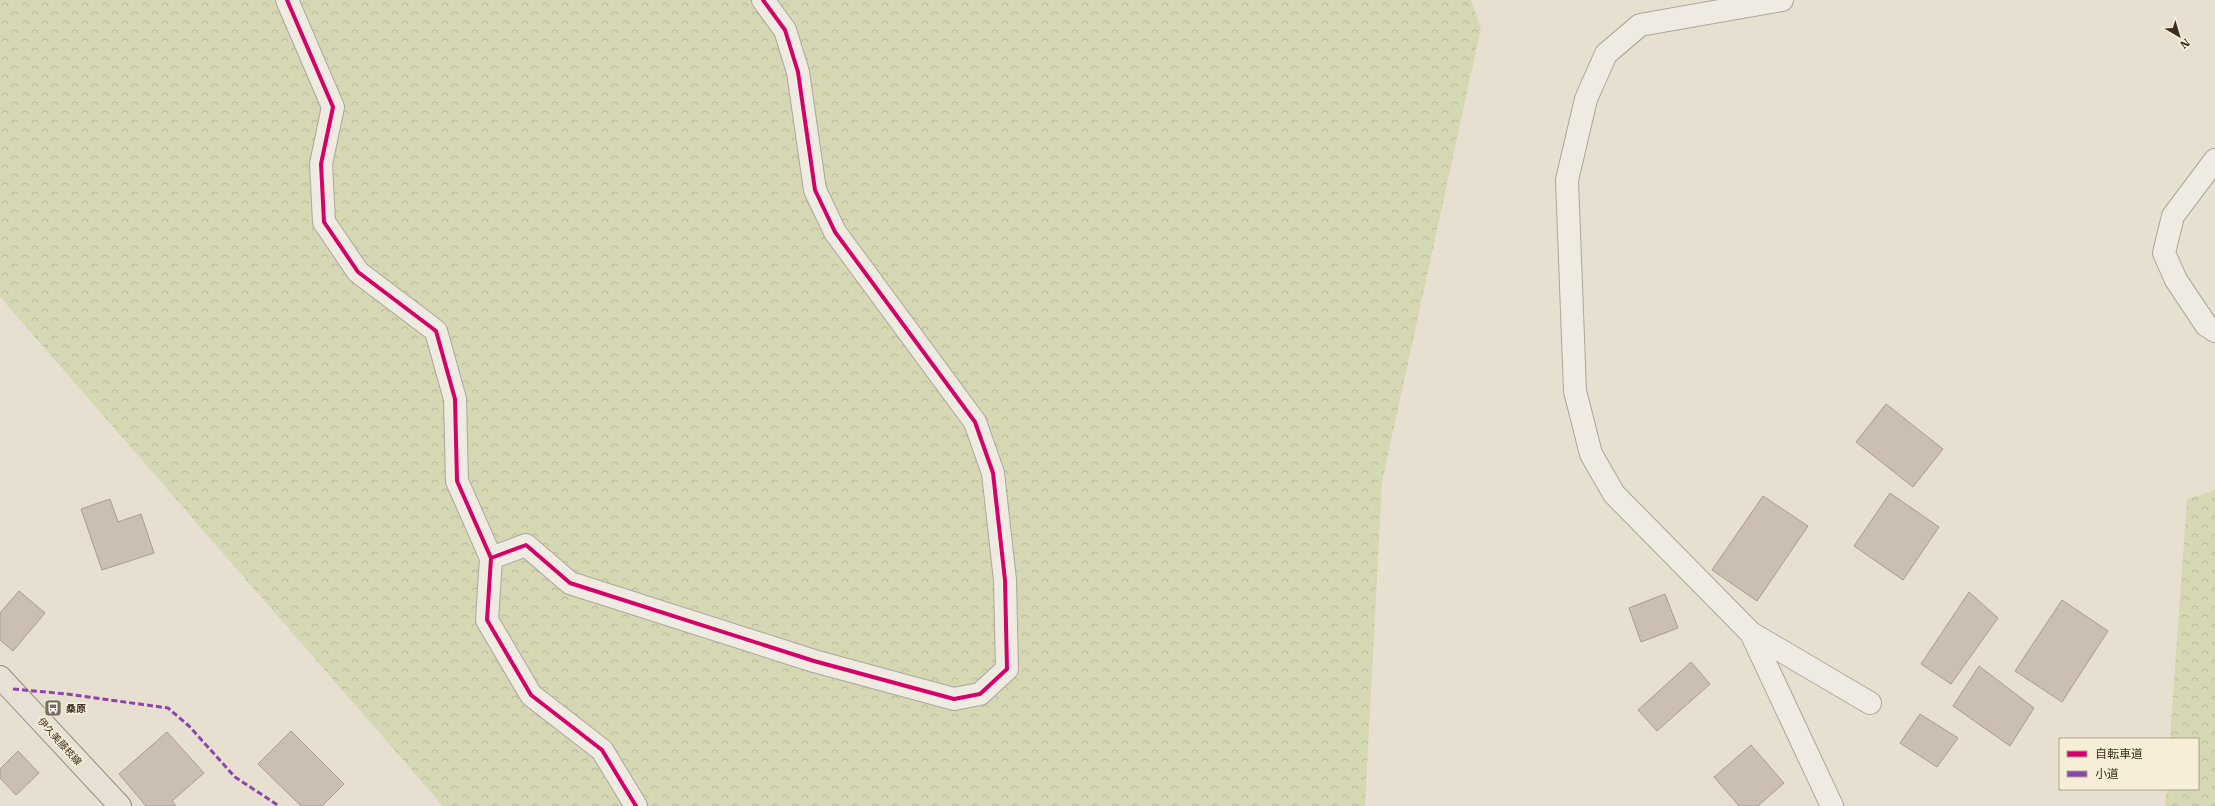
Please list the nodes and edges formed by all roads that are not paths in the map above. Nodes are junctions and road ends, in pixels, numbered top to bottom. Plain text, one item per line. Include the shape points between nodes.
1 (287, 0) edge
2 (763, 0) edge
3 (1774, 1) edge
4 (2215, 160) edge
5 (2215, 331) edge
6 (491, 558) junction
7 (1751, 633) junction
8 (0, 677) edge
9 (1870, 703) dead end
10 (120, 806) edge
11 (636, 806) edge
12 (1832, 806) edge

1 - 6 street via 333,107 321,164 324,222 358,272 436,331 456,398 457,481
2 - 6 street via 786,30 798,72 815,190 835,232 975,422 993,473 1005,580 1007,669 980,694 954,699 814,661 570,583 526,545
3 - 7 street via 1640,25 1606,54 1586,99 1567,180 1575,391 1591,454 1614,494
4 - 5 street via 2173,216 2164,253 2176,280 2206,325
6 - 11 street via 487,620 531,695 602,750
7 - 9 street
7 - 12 street
8 - 10 main road, 伊久美藤枝線

